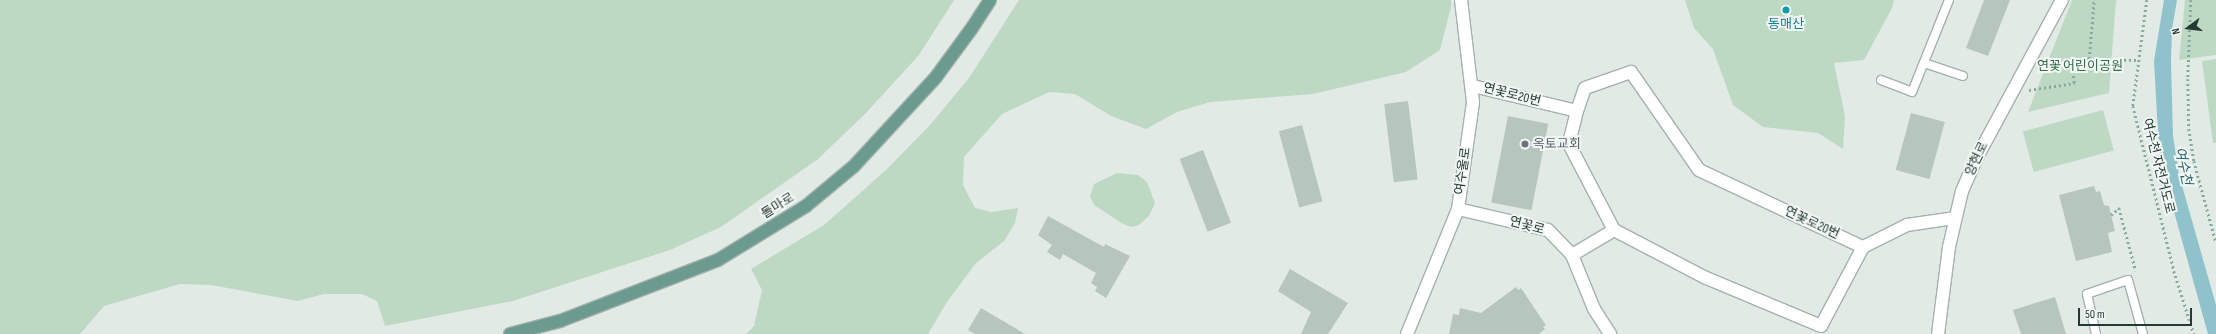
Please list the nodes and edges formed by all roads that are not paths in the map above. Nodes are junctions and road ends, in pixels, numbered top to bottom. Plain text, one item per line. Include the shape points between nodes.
1 (990, 0) edge
2 (1461, 0) edge
3 (1949, 0) edge
4 (2062, 0) edge
5 (1924, 63) junction
6 (1963, 76) dead end
7 (1881, 80) dead end
8 (1473, 86) junction
9 (1577, 111) junction
10 (1458, 209) junction
11 (1955, 218) junction
12 (1614, 230) junction
13 (1863, 247) junction
14 (1572, 255) junction
15 (510, 334) edge
16 (1407, 334) edge
17 (1610, 334) edge
18 (1938, 334) edge
19 (2096, 334) edge
20 (2143, 334) edge

1 - 15 main road, 돌마로 via 926,88 854,166 806,206 718,260 560,321
2 - 8 street, 여수울로
3 - 5 lane
4 - 11 street, 양현로 via 1976,159 1962,191
5 - 6 lane
5 - 7 lane via 1912,92
8 - 9 street, 연꽃로20번
8 - 10 street, 여수울로
9 - 12 street via 1569,144
9 - 13 street, 연꽃로20번 via 1585,88 1631,72 1699,170
10 - 14 street, 연꽃로 via 1548,230
10 - 16 street, 여수울로
11 - 13 street via 1907,225
11 - 18 street, 양현로
12 - 13 street via 1706,278 1821,326
12 - 14 street
14 - 17 street, 연꽃로 via 1594,309
19 - 20 lane via 2086,294 2128,280

